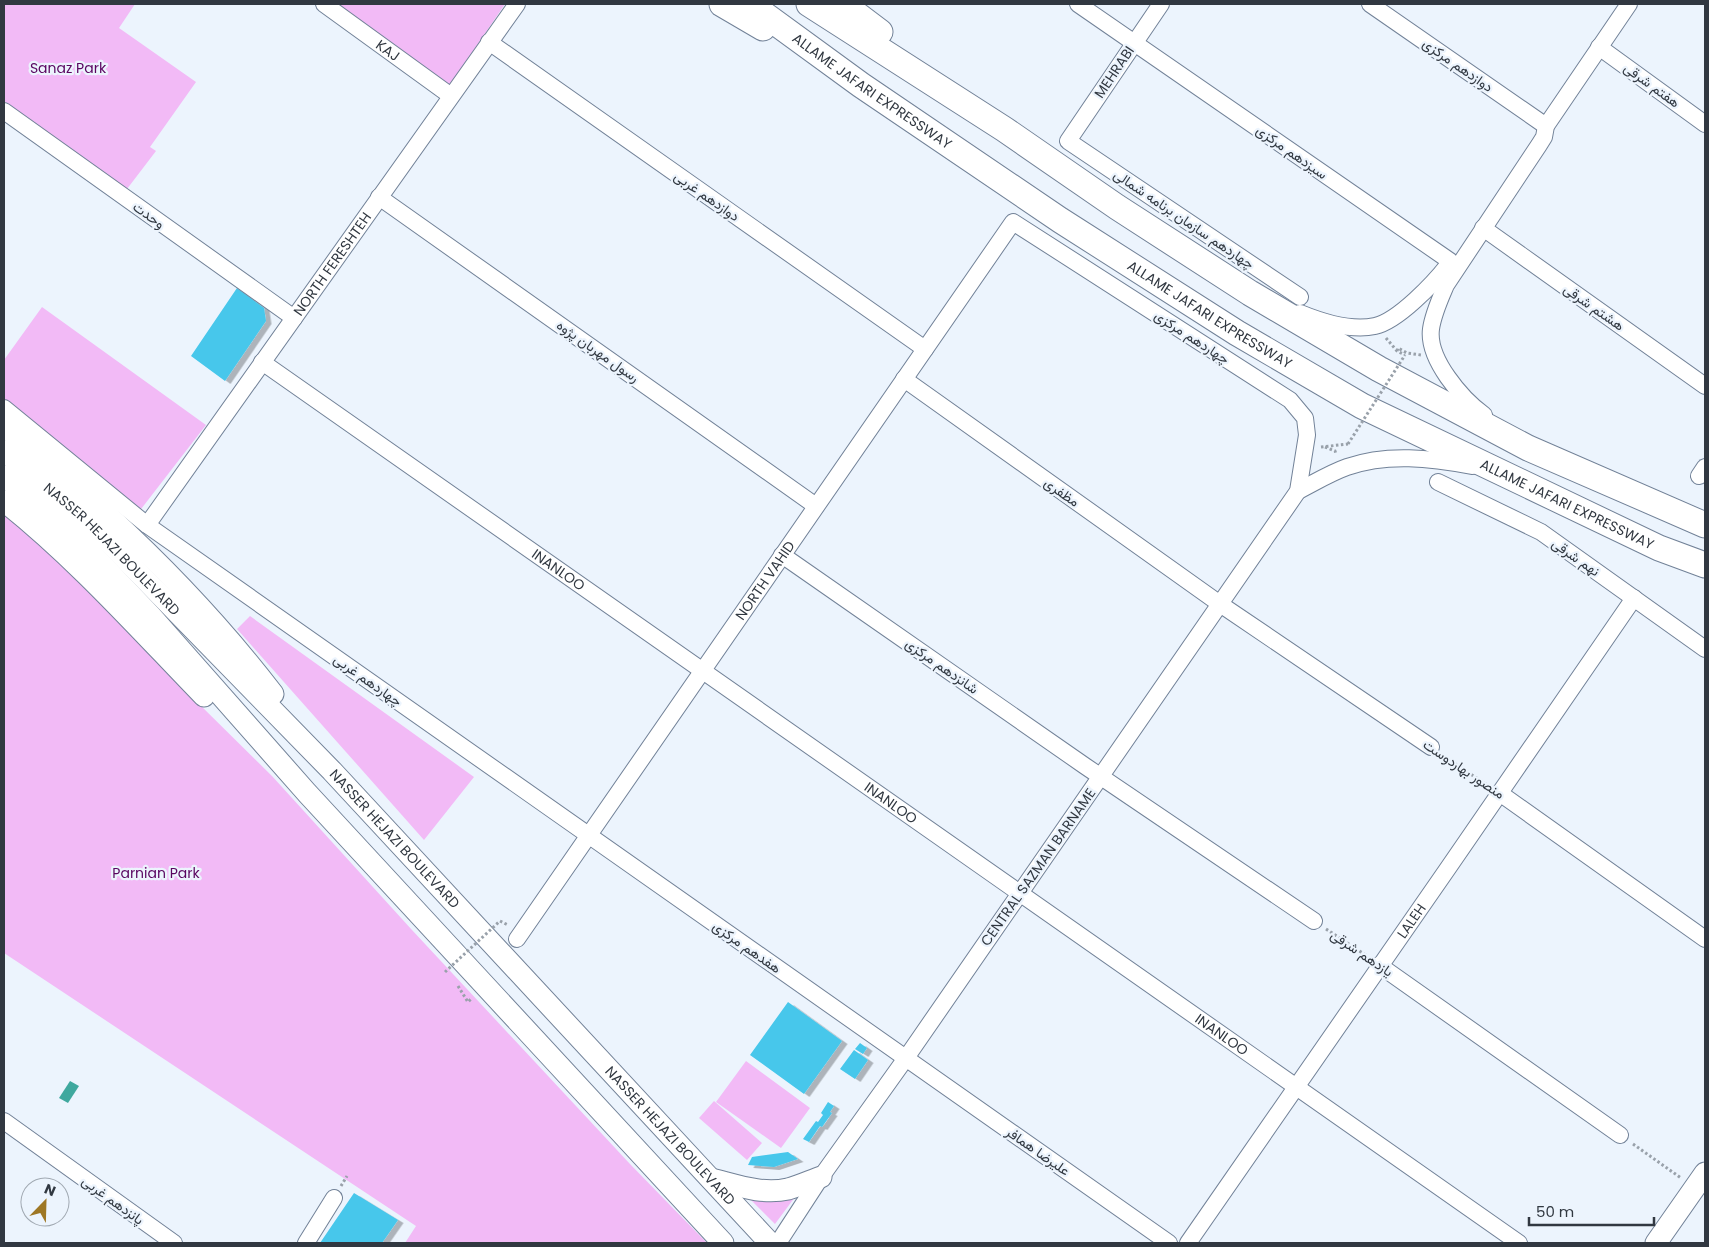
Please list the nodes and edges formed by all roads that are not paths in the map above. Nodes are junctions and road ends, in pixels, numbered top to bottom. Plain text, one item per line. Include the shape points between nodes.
1 (324, 4) edge
2 (517, 4) edge
3 (722, 4) edge
4 (750, 4) edge
5 (809, 4) edge
6 (843, 4) edge
7 (1078, 4) edge
8 (1161, 4) edge
9 (1370, 4) edge
10 (1629, 4) edge
11 (489, 42) junction
12 (1134, 43) junction
13 (1599, 47) junction
14 (861, 85) junction
15 (451, 96) junction
16 (4, 111) edge
17 (1705, 124) edge
18 (1546, 126) junction
19 (1004, 129) junction
20 (1068, 141) joint
21 (379, 197) junction
22 (1013, 222) joint
23 (1483, 228) junction
24 (1450, 261) junction
25 (1250, 293) junction
26 (1300, 297) dead end
27 (294, 318) junction
28 (925, 349) junction
29 (262, 362) junction
30 (904, 379) junction
31 (1705, 386) edge
32 (4, 408) edge
33 (4, 427) edge
34 (1528, 448) junction
35 (4, 451) edge
36 (1494, 470) junction
37 (4, 476) edge
38 (1438, 482) dead end
39 (1298, 491) junction
40 (4, 501) edge
41 (816, 506) junction
42 (147, 525) junction
43 (1705, 525) edge
44 (782, 555) junction
45 (1705, 565) edge
46 (1634, 598) junction
47 (1220, 604) junction
48 (1705, 649) edge
49 (702, 671) junction
50 (1431, 747) road end
51 (332, 771) junction
52 (1102, 776) junction
53 (307, 794) junction
54 (1501, 794) junction
55 (589, 835) junction
56 (1020, 893) junction
57 (1314, 921) road end
58 (517, 939) dead end
59 (1705, 939) edge
60 (1380, 965) junction
61 (906, 1058) junction
62 (1296, 1087) junction
63 (4, 1122) edge
64 (1620, 1135) road end
65 (821, 1177) junction
66 (711, 1179) junction
67 (1700, 1181) edge
68 (334, 1198) dead end
69 (174, 1243) edge
70 (306, 1243) edge
71 (723, 1243) edge
72 (770, 1243) edge
73 (778, 1243) edge
74 (1169, 1243) edge
75 (1188, 1243) edge
76 (1519, 1243) edge
77 (1656, 1243) edge

1 - 15 street, KAJ
2 - 11 street, NORTH FERESHTEH
3 - 14 highway
4 - 14 highway, ALLAME JAFARI EXPRESSWAY
5 - 19 highway
6 - 19 highway
7 - 12 street, سیزدهم مرکزی
8 - 12 street, MEHRABI
9 - 18 street, دوازدهم مرکزی
10 - 13 street
11 - 15 street, NORTH FERESHTEH
11 - 28 street, دوازدهم غربی
12 - 20 street, MEHRABI
12 - 24 street, سیزدهم مرکزی
13 - 17 street, هفتم شرقی
13 - 18 street
14 - 36 highway, ALLAME JAFARI EXPRESSWAY via 1060,220 1238,333 1362,406
15 - 21 street, NORTH FERESHTEH
16 - 27 street, وحدت
18 - 23 street via 1544,137
18 - 24 street via 1535,131
19 - 25 highway
20 - 26 street, چهاردهم سازمان برنامه شمالی
21 - 27 street, NORTH FERESHTEH
21 - 41 street, رسول مهربان پژوه
22 - 28 street, NORTH VAHID
22 - 39 street, چهاردهم مرکزی via 1290,400 1305,418 1307,435
23 - 31 street, هشتم شرقی
23 - 34 street via 1446,285 1438,304 1431,331 1434,351 1448,378 1469,405
24 - 25 street via 1437,279 1412,302 1390,320 1375,326 1354,327 1315,319
25 - 34 highway via 1379,369
27 - 29 street, NORTH FERESHTEH
28 - 30 street, NORTH VAHID
29 - 42 street, NORTH FERESHTEH
29 - 49 street, INANLOO
30 - 41 street, NORTH VAHID
30 - 47 street, مظفری
32 - 42 street
33 - 51 main road via 129,534 192,600 249,662
34 - 43 highway
35 - 51 main road, NASSER HEJAZI BOULEVARD via 86,519
36 - 39 street via 1446,461 1386,459 1346,468
36 - 45 highway, ALLAME JAFARI EXPRESSWAY via 1660,548
37 - 53 main road, NASSER HEJAZI BOULEVARD via 78,539 150,615
38 - 46 street, نهم شرقی via 1541,532
39 - 47 street, CENTRAL SAZMAN BARNAME
40 - 53 main road via 94,582 221,714
41 - 44 street, NORTH VAHID
42 - 55 street, چهاردهم غربی
44 - 49 street, NORTH VAHID
44 - 52 street, شانزدهم مرکزی
46 - 48 street, نهم شرقی
46 - 54 street, LALEH
47 - 50 street, منصور بهاردوست
47 - 52 street, CENTRAL SAZMAN BARNAME
49 - 55 street, NORTH VAHID
49 - 56 street, INANLOO
51 - 66 main road, NASSER HEJAZI BOULEVARD
52 - 56 street, CENTRAL SAZMAN BARNAME
52 - 57 street
53 - 71 main road, NASSER HEJAZI BOULEVARD
54 - 59 street, منصور بهاردوست
54 - 60 street, LALEH
55 - 58 street, NORTH VAHID
55 - 61 street, هفدهم مرکزی
56 - 61 street, CENTRAL SAZMAN BARNAME
56 - 62 street, INANLOO
60 - 62 street, LALEH
60 - 64 street, یازدهم شرقی
61 - 65 street, CENTRAL SAZMAN BARNAME
61 - 74 street, علیرضا همافر
62 - 75 street, LALEH
62 - 76 street, INANLOO
63 - 69 street, پانزدهم غربی
65 - 66 main road via 774,1191
65 - 73 street, CENTRAL SAZMAN BARNAME
66 - 72 main road, NASSER HEJAZI BOULEVARD
67 - 77 main road
68 - 70 street

